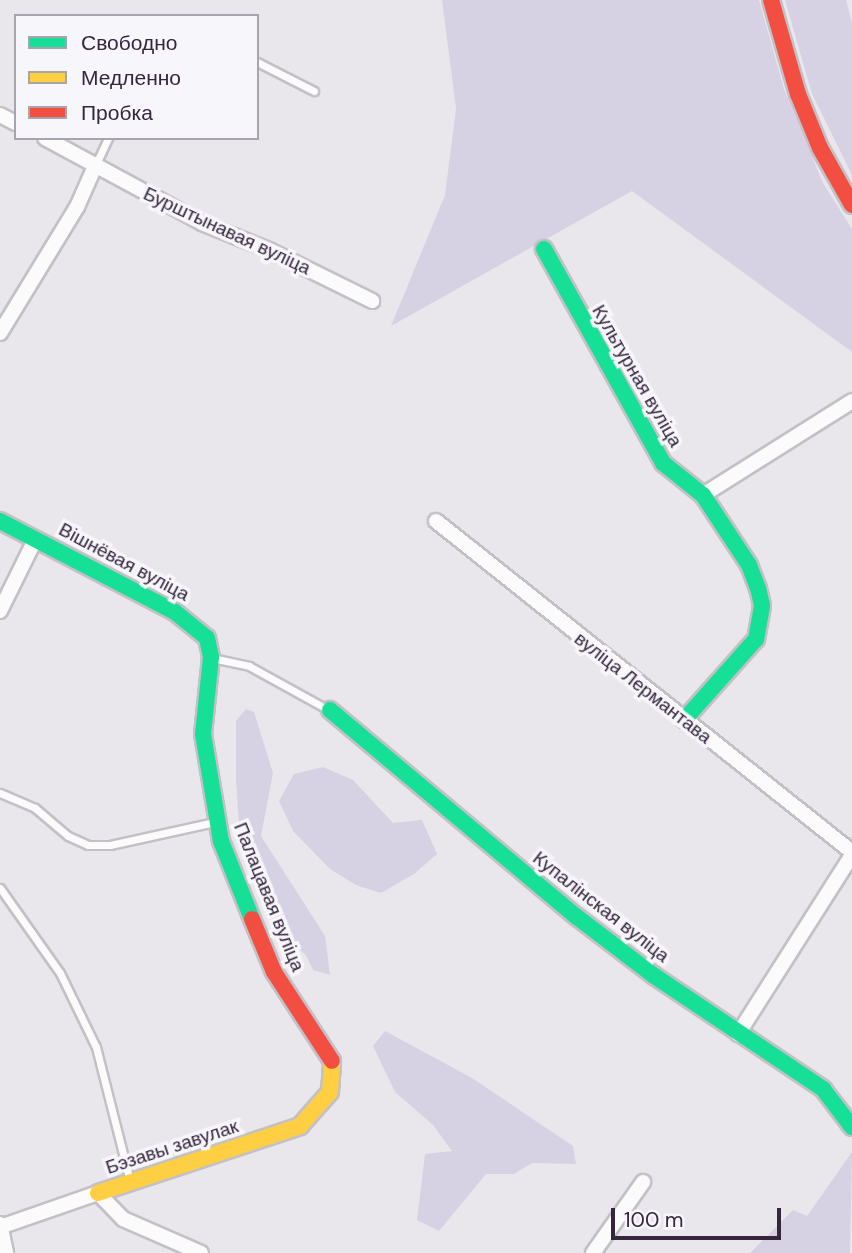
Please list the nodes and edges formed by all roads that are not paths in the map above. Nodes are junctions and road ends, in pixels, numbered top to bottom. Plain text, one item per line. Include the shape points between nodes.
1 (771, 0) edge
2 (259, 63) edge
3 (314, 90) dead end
4 (49, 140) edge
5 (107, 140) edge
6 (96, 164) junction
7 (852, 205) edge
8 (544, 249) dead end
9 (372, 301) dead end
10 (0, 333) edge
11 (852, 401) edge
12 (703, 495) junction
13 (0, 521) edge
14 (436, 521) dead end
15 (35, 540) junction
16 (0, 611) edge
17 (211, 657) junction
18 (330, 710) joint
19 (684, 720) junction
20 (0, 793) edge
21 (216, 821) junction
22 (852, 853) edge
23 (0, 888) edge
24 (738, 1034) junction
25 (852, 1127) edge
26 (260, 1141) joint
27 (130, 1181) junction
28 (643, 1182) dead end
29 (97, 1193) junction
30 (0, 1226) edge
31 (6, 1253) edge
32 (201, 1253) edge
33 (593, 1253) edge

1 - 7 street via 798,94 820,148
2 - 3 lane
4 - 6 street, Бурштынавая вуліца
5 - 6 lane
6 - 9 street, Бурштынавая вуліца via 202,223
6 - 10 street via 77,207
8 - 12 street, Культурная вуліца via 663,463
11 - 12 street
12 - 19 street, Культурная вуліца via 749,565 762,607 755,639
13 - 15 street, Вішнёвая вуліца
14 - 19 street, вуліца Лермантава
15 - 16 street
15 - 17 street, Вішнёвая вуліца via 189,620 207,638
17 - 18 lane via 249,666
17 - 21 street, Палацавая вуліца via 203,734
18 - 24 street, Купалінская вуліца via 513,866 653,975
19 - 22 street, вуліца Лермантава
20 - 21 lane via 35,808 68,836 88,845 110,845
21 - 26 street, Палацавая вуліца via 274,972 326,1046 332,1063 330,1092 312,1117
22 - 24 street
23 - 27 lane via 60,973 96,1047
24 - 25 street, Купалінская вуліца via 822,1089
26 - 27 street, Бэзавы завулак
27 - 29 street, Бэзавы завулак
28 - 33 street
29 - 30 street
29 - 32 street via 123,1219
30 - 31 street

